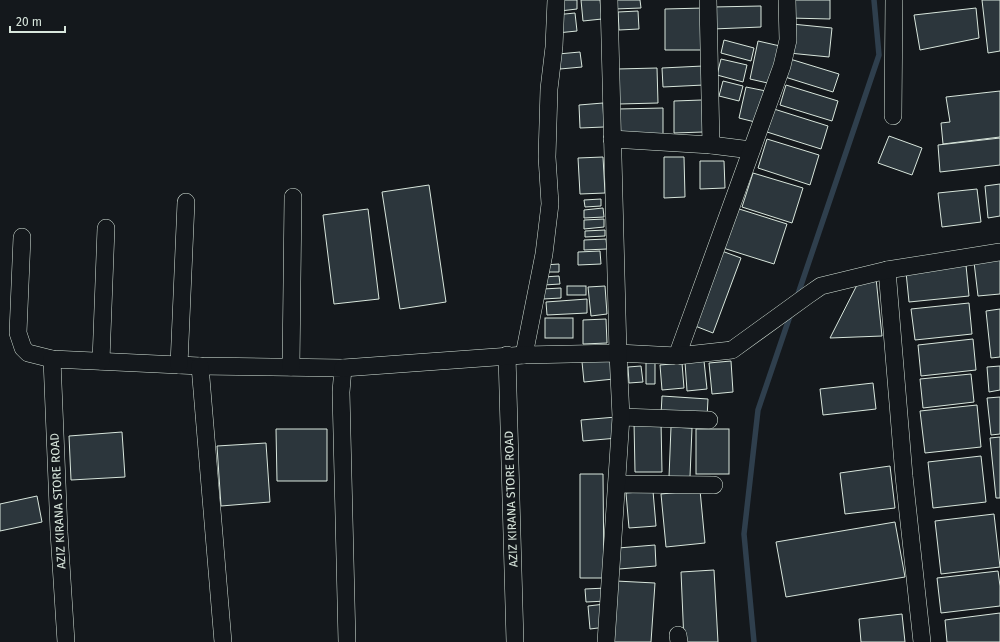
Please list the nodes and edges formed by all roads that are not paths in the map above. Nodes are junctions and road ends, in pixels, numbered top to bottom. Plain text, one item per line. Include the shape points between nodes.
1 (556, 0) edge
2 (609, 0) edge
3 (708, 0) edge
4 (787, 0) edge
5 (894, 0) edge
6 (892, 116) dead end
7 (612, 139) junction
8 (711, 145) junction
9 (751, 150) junction
10 (293, 197) dead end
11 (186, 202) dead end
12 (106, 228) dead end
13 (22, 237) dead end
14 (1000, 252) edge
15 (886, 270) junction
16 (618, 353) junction
17 (507, 355) junction
18 (524, 355) junction
19 (677, 356) junction
20 (52, 359) junction
21 (101, 361) junction
22 (179, 365) junction
23 (200, 366) junction
24 (291, 367) junction
25 (343, 368) junction
26 (621, 417) junction
27 (709, 420) dead end
28 (617, 484) junction
29 (714, 485) dead end
30 (66, 642) edge
31 (223, 642) edge
32 (347, 642) edge
33 (516, 642) edge
34 (606, 642) edge
35 (922, 642) edge

1 - 18 street via 547,157 550,204 544,254
2 - 7 street
3 - 8 street
4 - 9 street via 788,40 782,66
5 - 6 street
7 - 8 street
7 - 16 street
8 - 9 street
9 - 19 street
10 - 24 street
11 - 22 street
12 - 21 street
13 - 20 street via 18,333 23,348 28,353
14 - 15 street
15 - 19 street via 821,286 732,350
15 - 35 street
16 - 18 street
16 - 19 street
16 - 26 street
17 - 18 street
17 - 25 street
17 - 33 street, AZIZ KIRANA STORE ROAD
20 - 21 street
20 - 30 street, AZIZ KIRANA STORE ROAD
21 - 22 street
22 - 23 street
23 - 24 street
23 - 31 street
24 - 25 street
25 - 32 street via 341,392
26 - 27 street
26 - 28 street
28 - 29 street
28 - 34 street

